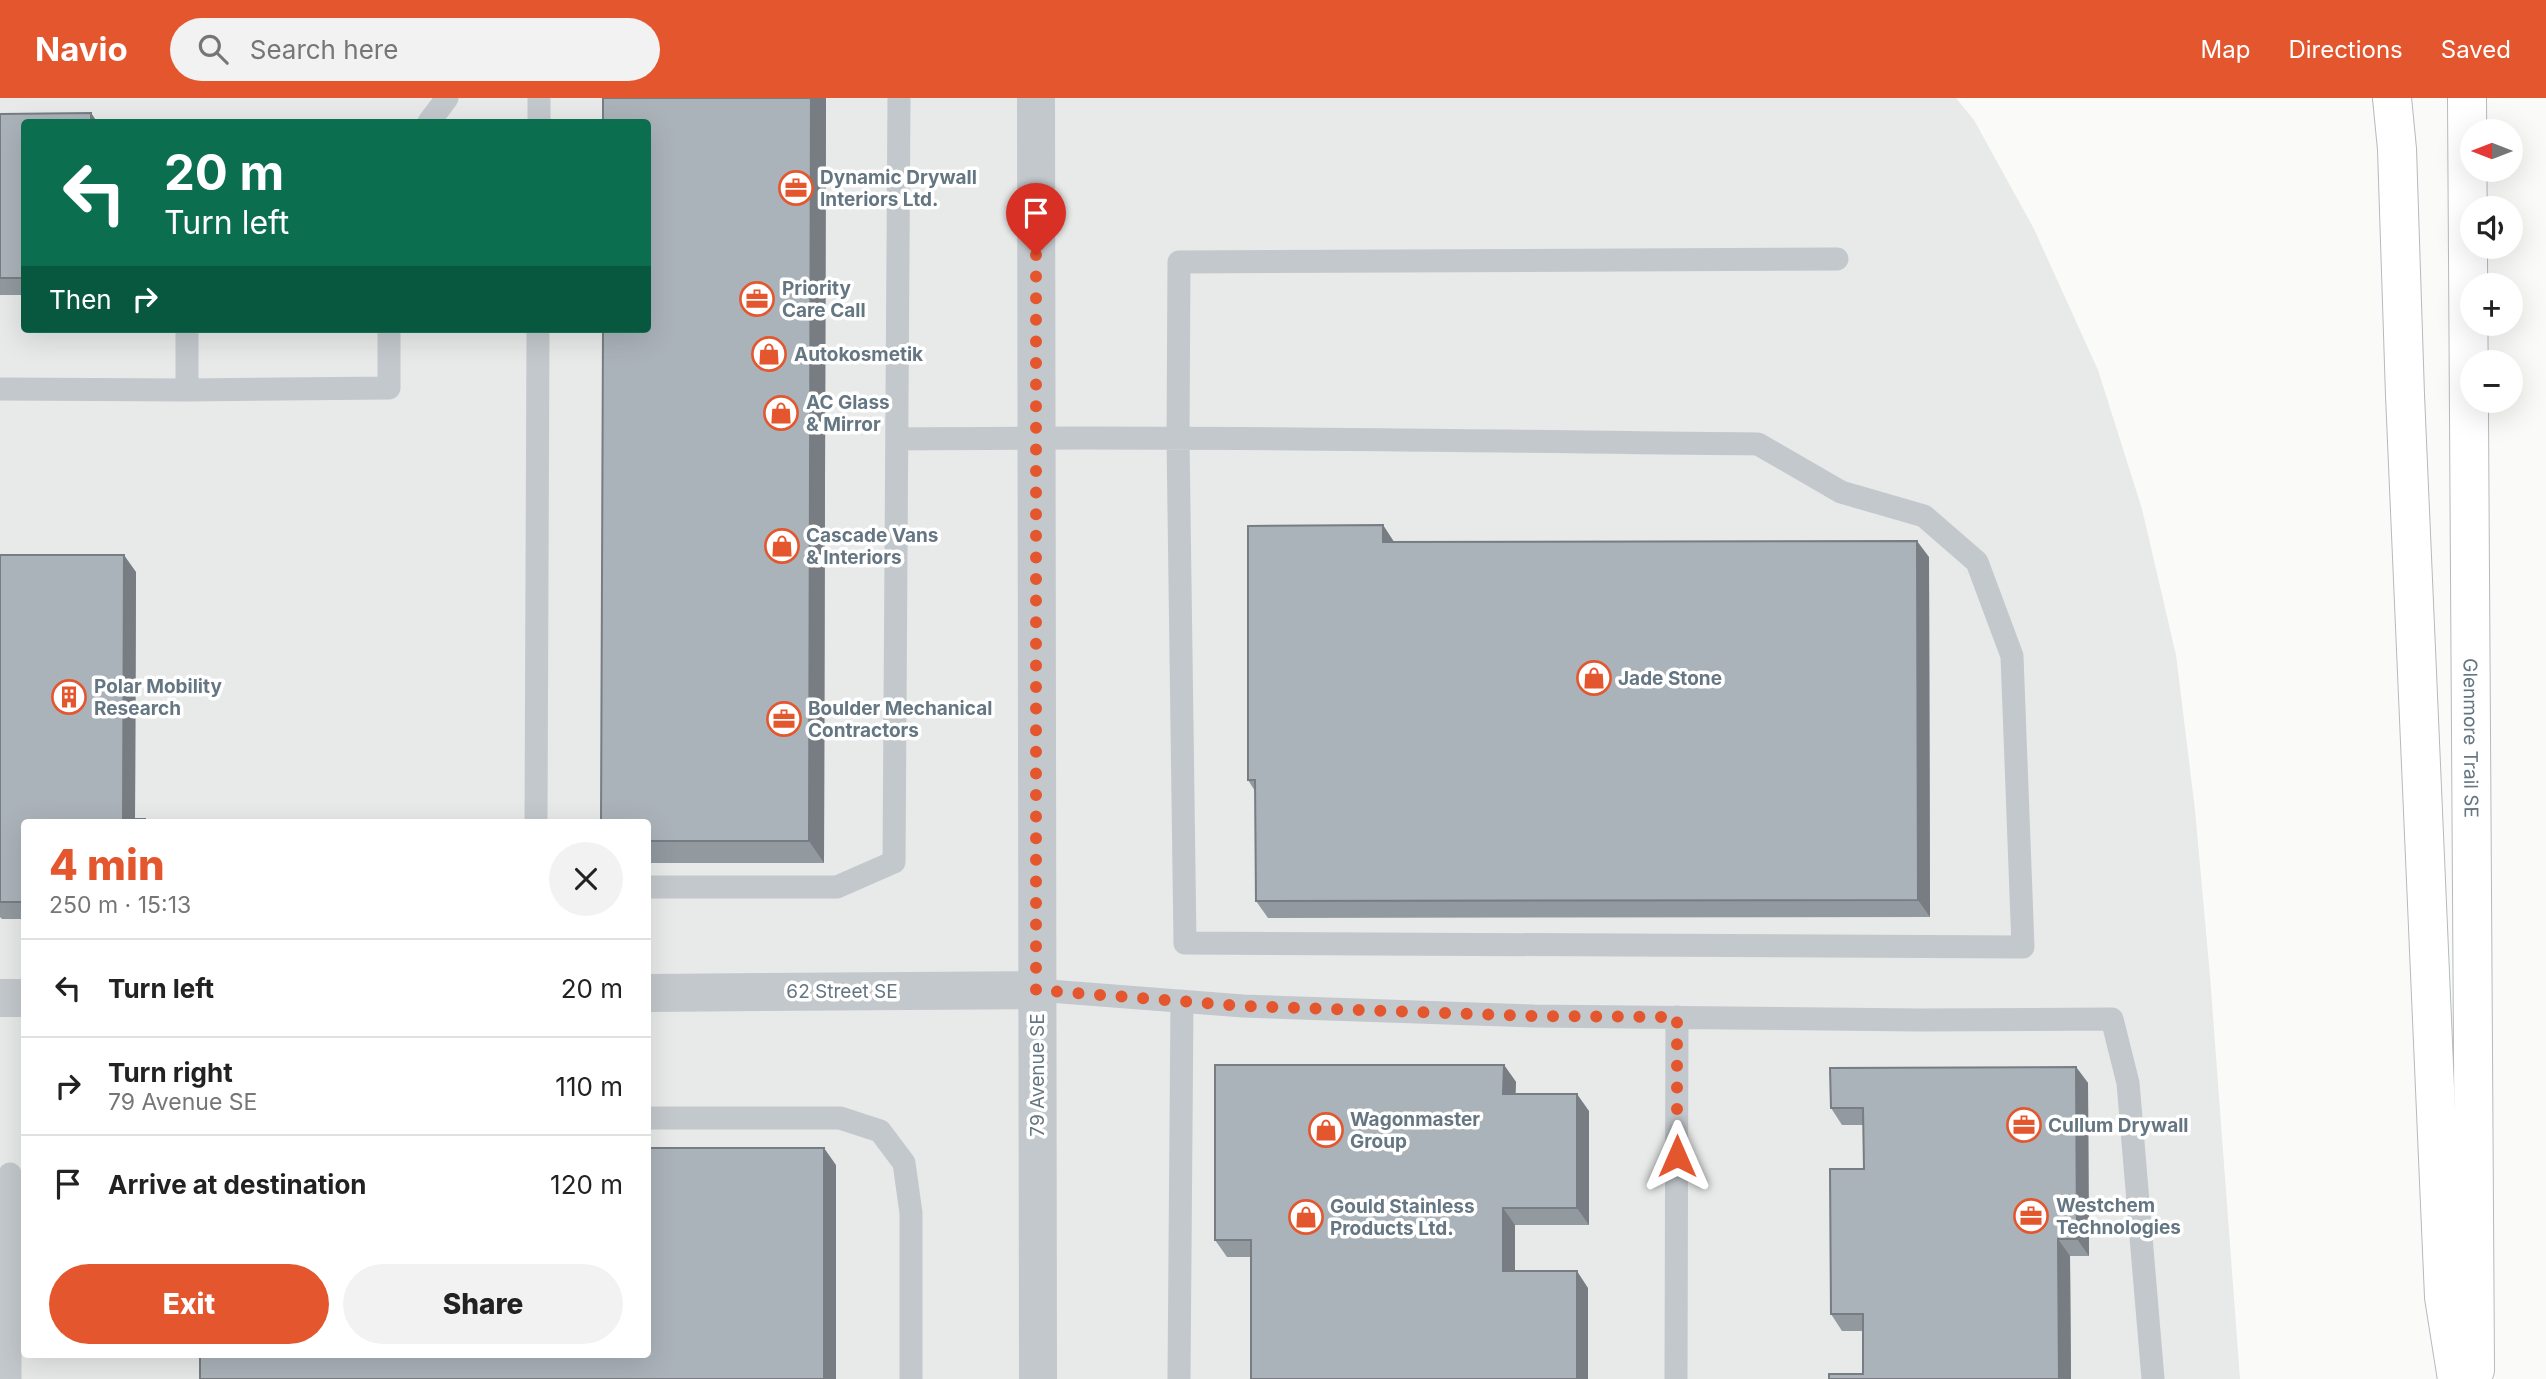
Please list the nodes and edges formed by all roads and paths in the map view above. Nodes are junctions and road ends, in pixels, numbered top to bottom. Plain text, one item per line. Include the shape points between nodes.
1 (447, 98) edge
2 (539, 98) edge
3 (899, 98) edge
4 (1036, 98) edge
5 (2392, 98) edge
6 (2467, 98) edge
7 (431, 119) edge
8 (539, 119) edge
9 (1837, 259) dead end
10 (187, 333) edge
11 (389, 333) edge
12 (538, 333) edge
13 (0, 389) edge
14 (187, 390) junction
15 (1036, 437) junction
16 (1178, 438) junction
17 (897, 439) junction
18 (536, 819) edge
19 (651, 887) edge
20 (1036, 990) junction
21 (651, 993) edge
22 (0, 998) edge
23 (21, 998) edge
24 (1182, 1000) junction
25 (1677, 1017) junction
26 (651, 1118) edge
27 (12, 1174) edge
28 (10, 1379) edge
29 (911, 1379) edge
30 (1038, 1379) edge
31 (1179, 1379) edge
32 (1676, 1379) edge
33 (2153, 1379) edge
34 (2457, 1379) edge
35 (2475, 1379) edge

1 - 7 lane
2 - 8 lane
3 - 17 lane
4 - 15 street, 79 Avenue SE
5 - 34 main road via 2444,1297
6 - 35 main road, Glenmore Trail SE
9 - 16 lane via 1179,262
10 - 14 lane
11 - 14 lane via 389,388
12 - 18 lane
13 - 14 lane
15 - 16 lane
15 - 17 lane
15 - 20 street, 79 Avenue SE
16 - 16 lane via 1758,444 1841,492 1924,516 1977,562 2012,656 2023,947 1185,943
17 - 19 lane via 894,862 837,887
20 - 21 street, 62 Street SE
20 - 24 lane
20 - 30 street, 79 Avenue SE
22 - 23 street
24 - 25 lane via 1243,1006
24 - 31 lane
25 - 32 lane
25 - 33 lane via 2112,1019 2128,1083
26 - 29 lane via 840,1118 880,1131 904,1163 911,1213
27 - 28 lane

